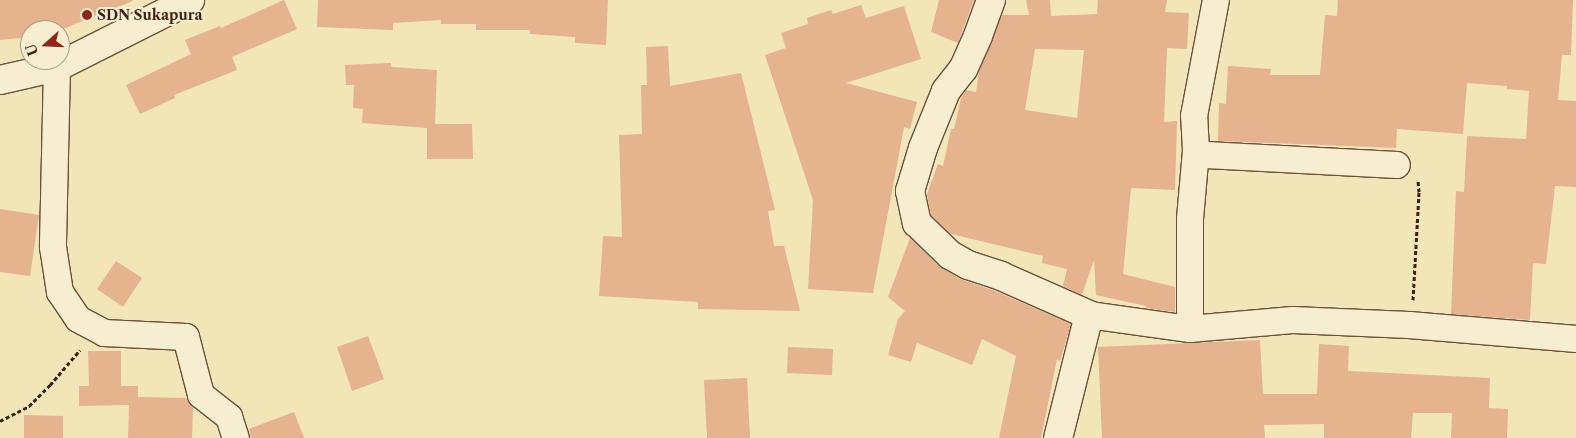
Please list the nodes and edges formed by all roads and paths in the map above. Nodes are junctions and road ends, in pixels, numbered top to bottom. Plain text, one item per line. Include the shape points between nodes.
1 (190, 0) edge
2 (991, 0) edge
3 (1216, 0) edge
4 (70, 60) edge
5 (44, 70) edge
6 (57, 70) edge
7 (0, 80) edge
8 (1196, 152) junction
9 (1397, 165) joint
10 (1089, 315) junction
11 (1409, 325) junction
12 (1190, 329) junction
13 (104, 334) junction
14 (1576, 339) edge
15 (0, 420) edge
16 (236, 438) edge
17 (1058, 438) edge

1 - 4 street
2 - 10 street via 962,69 946,91 915,172 910,191 916,223 950,255 968,265
3 - 8 street via 1194,116
5 - 7 street
6 - 13 street via 52,247 60,292 78,319
8 - 9 street
8 - 12 street via 1190,219
9 - 11 path via 1414,173 1419,192
10 - 12 street
10 - 17 street
11 - 12 street via 1292,320
11 - 14 street
13 - 15 path via 79,350 29,406
13 - 16 street via 186,336 200,395 228,416

